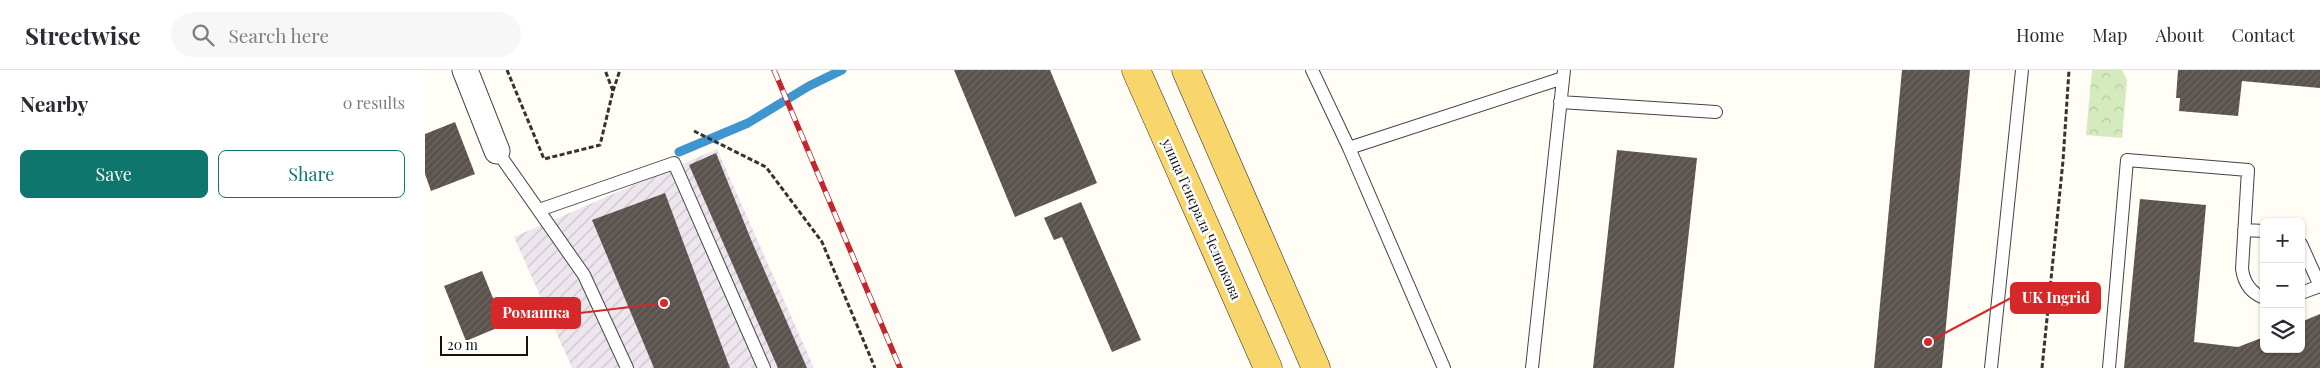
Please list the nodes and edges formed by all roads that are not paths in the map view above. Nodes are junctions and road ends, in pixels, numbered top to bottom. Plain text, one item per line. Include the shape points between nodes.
1 (465, 70) edge
2 (1136, 70) edge
3 (1187, 70) edge
4 (1311, 70) edge
5 (2022, 70) edge
6 (1563, 74) edge
7 (1561, 102) junction
8 (1716, 112) dead end
9 (1349, 148) junction
10 (497, 151) joint
11 (539, 210) junction
12 (2244, 230) junction
13 (2260, 232) edge
14 (2305, 253) edge
15 (2320, 286) edge
16 (2305, 292) edge
17 (2260, 296) edge
18 (1263, 366) edge
19 (627, 368) edge
20 (764, 368) edge
21 (1317, 368) edge
22 (1444, 368) edge
23 (1532, 368) edge
24 (1991, 368) edge
25 (2109, 368) edge

1 - 10 street
2 - 18 main road, улица Генерала Челнокова
3 - 21 main road
4 - 9 lane
5 - 24 lane
6 - 7 lane
6 - 9 lane
7 - 8 lane
7 - 23 lane
9 - 22 lane
10 - 11 lane
11 - 19 lane via 584,275
11 - 20 lane via 674,163
12 - 13 lane
12 - 17 lane via 2241,266 2244,279 2251,290
12 - 25 lane via 2248,170 2127,160
14 - 15 lane
15 - 16 lane

